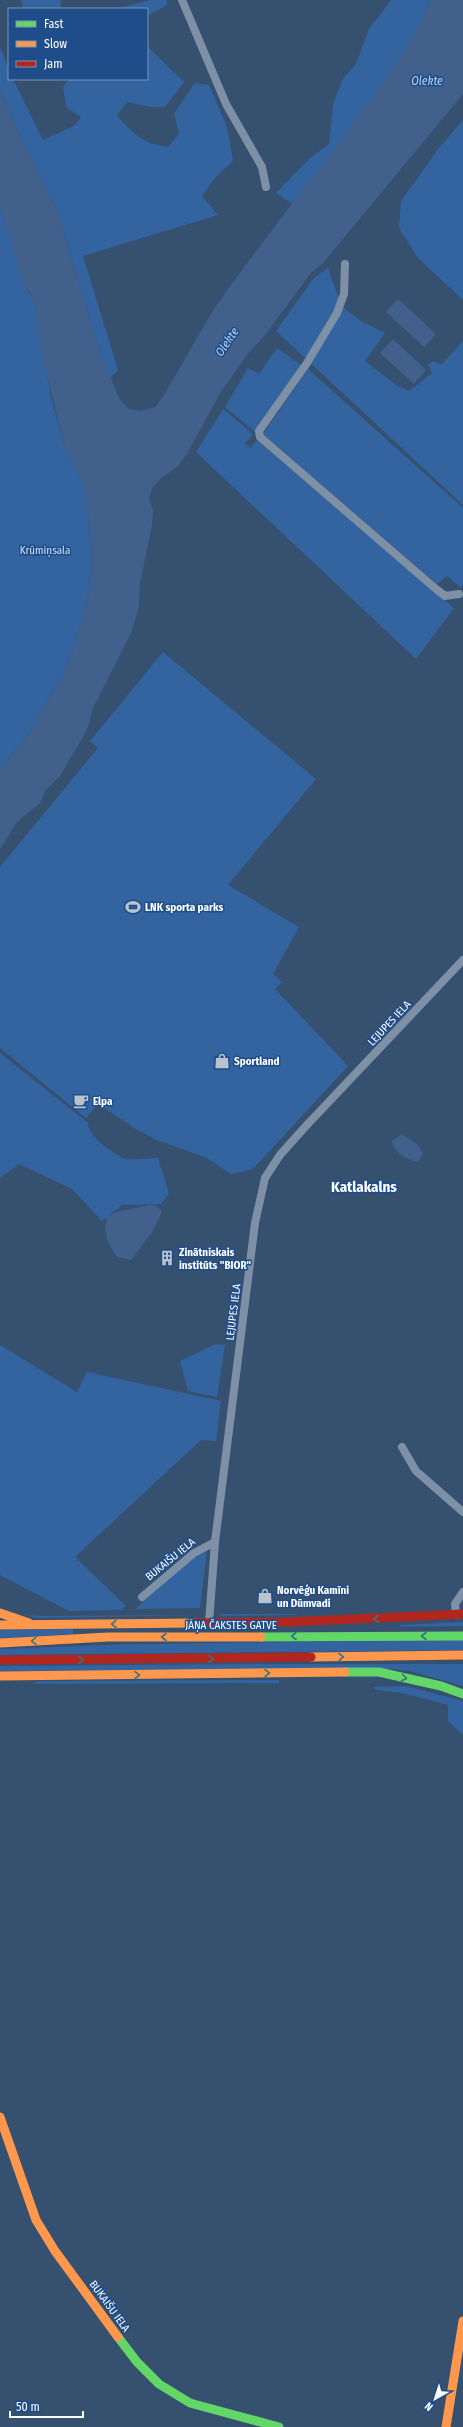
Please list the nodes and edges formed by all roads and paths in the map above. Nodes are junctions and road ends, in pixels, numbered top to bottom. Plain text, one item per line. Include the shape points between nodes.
1 (182, 0) edge
2 (266, 187) dead end
3 (345, 264) dead end
4 (460, 594) dead end
5 (463, 960) edge
6 (402, 1447) dead end
7 (463, 1512) edge
8 (215, 1542) junction
9 (463, 1592) edge
10 (142, 1597) dead end
11 (0, 1613) edge
12 (460, 1614) edge
13 (209, 1623) junction
14 (0, 1625) edge
15 (34, 1625) junction
16 (463, 1636) edge
17 (0, 1643) edge
18 (463, 1655) edge
19 (0, 1660) edge
20 (0, 1676) edge
21 (463, 1694) edge
22 (0, 2117) edge
23 (463, 2321) edge
24 (279, 2427) edge
25 (446, 2427) edge

1 - 2 street via 226,104 262,167
3 - 4 street via 344,294 337,314 307,363 259,431 260,437 436,589 445,596
5 - 8 street, LEJUPES IELA via 305,1127 280,1155 265,1178 255,1223
6 - 7 street via 416,1471
8 - 10 street, BUKAIŠU IELA via 194,1553
8 - 13 street, LEJUPES IELA
9 - 12 street via 455,1604
11 - 15 main road
12 -> 13 main road
13 -> 15 main road
14 - 15 main road
16 -> 17 main road, JĀŅA ČAKSTES GATVE via 108,1637
19 -> 18 main road
20 -> 21 main road via 379,1672 441,1686
22 - 24 main road, BUKAIŠU IELA via 36,2220 55,2251 136,2362 159,2384 190,2403
23 - 25 main road

